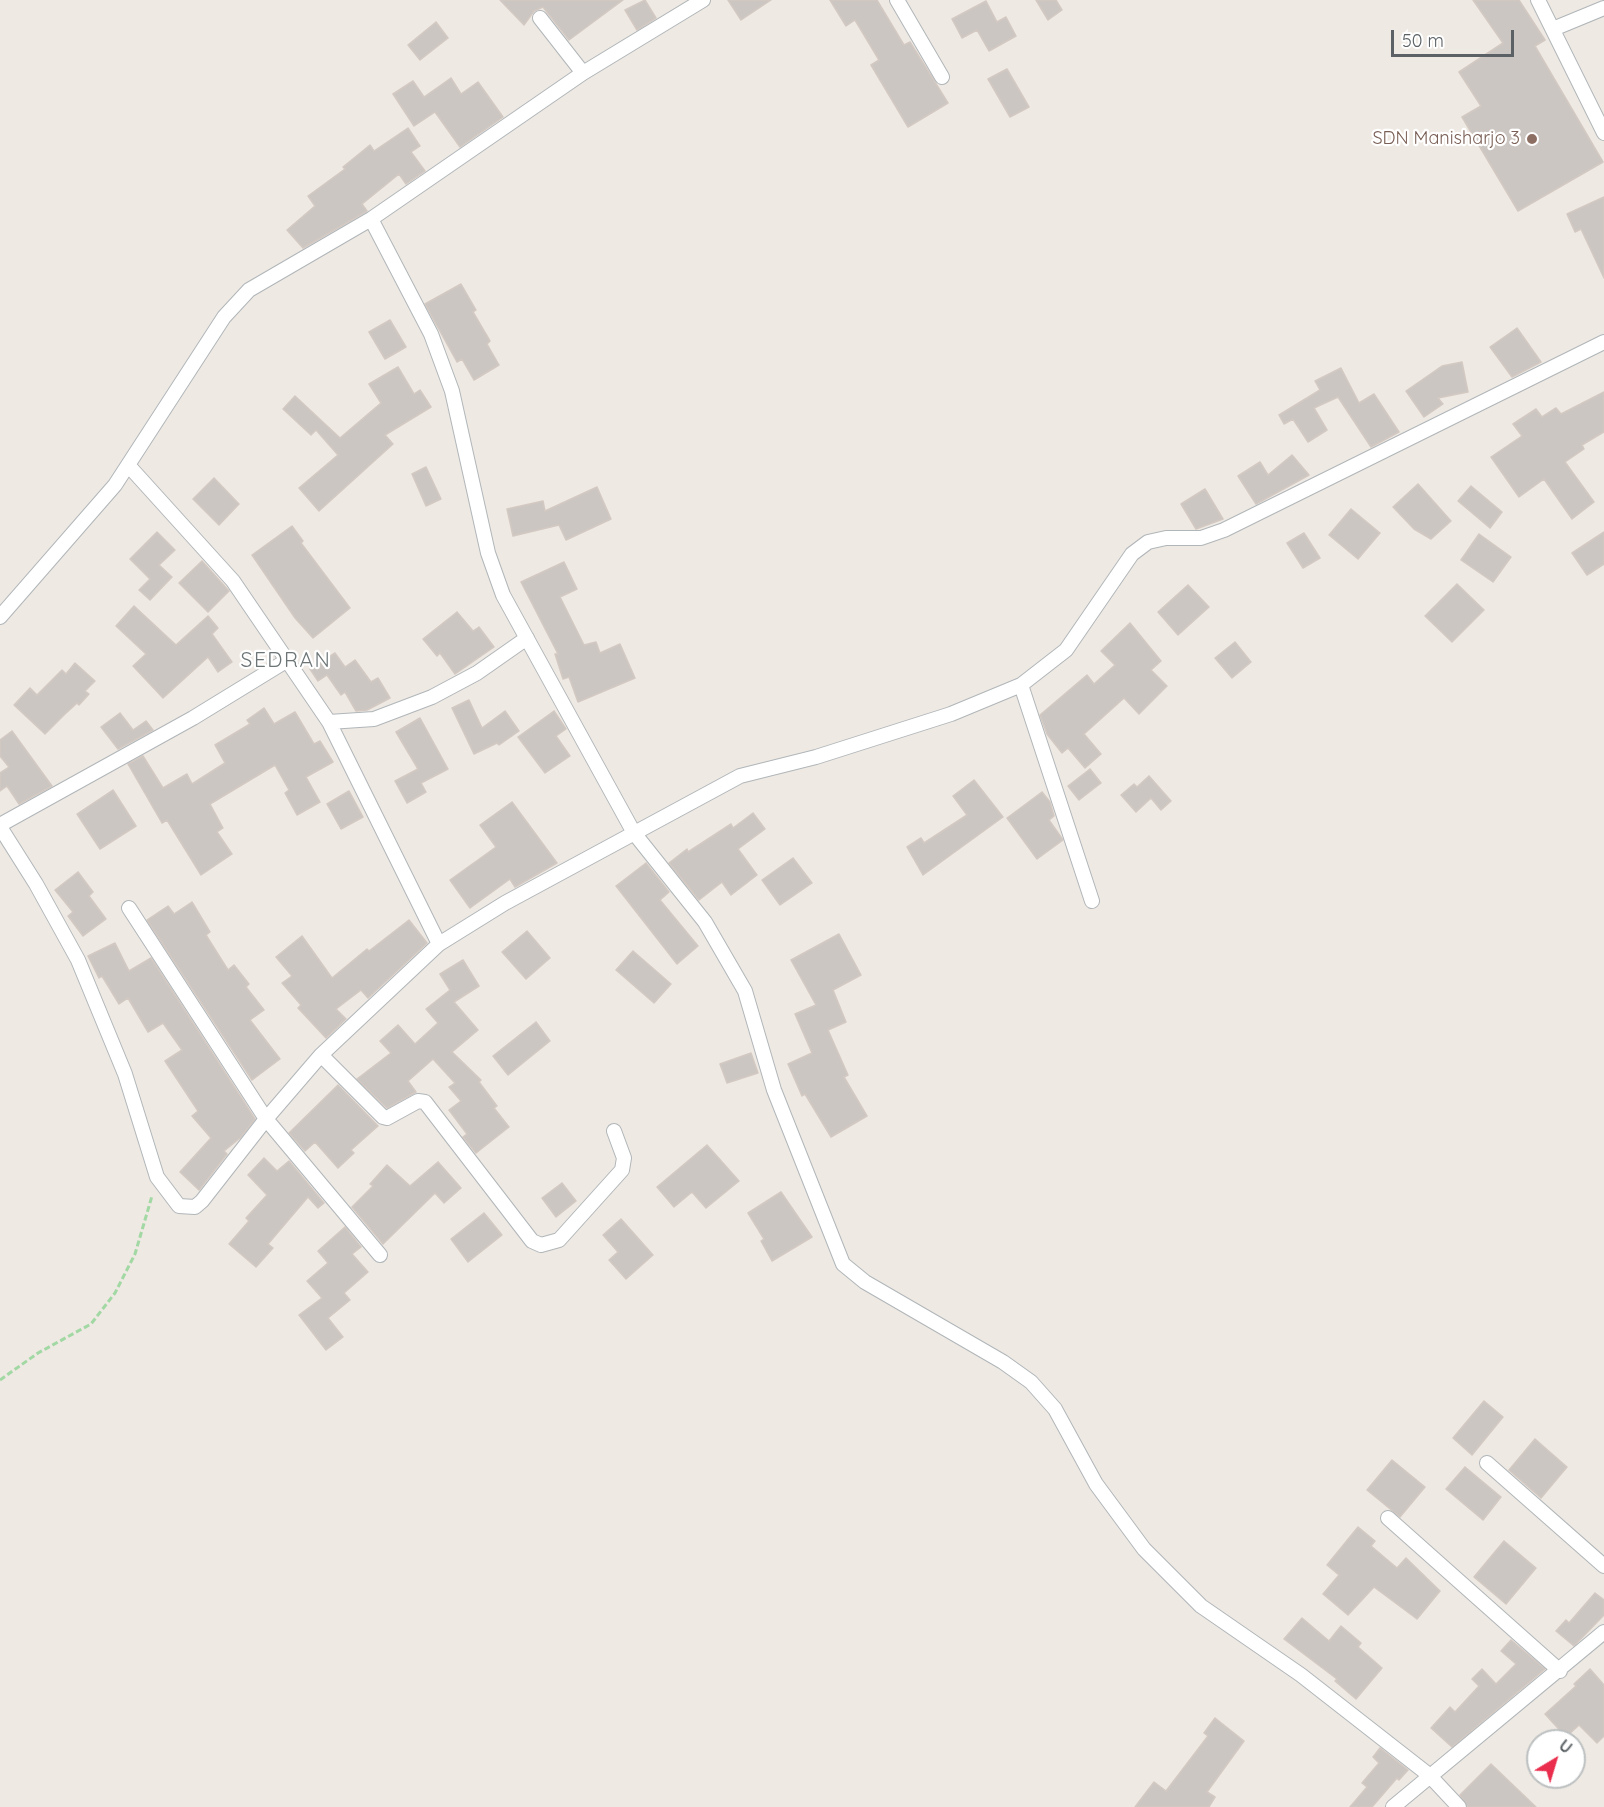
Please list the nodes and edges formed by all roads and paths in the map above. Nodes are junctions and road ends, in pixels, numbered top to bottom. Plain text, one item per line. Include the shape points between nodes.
1 (703, 0) edge
2 (897, 0) edge
3 (1538, 0) edge
4 (1604, 8) edge
5 (540, 18) dead end
6 (1553, 29) junction
7 (583, 72) junction
8 (942, 77) dead end
9 (1604, 133) edge
10 (371, 219) junction
11 (1604, 342) edge
12 (128, 465) junction
13 (0, 616) edge
14 (527, 638) junction
15 (286, 661) junction
16 (1020, 685) junction
17 (329, 722) junction
18 (0, 826) edge
19 (634, 833) junction
20 (1092, 901) dead end
21 (129, 908) dead end
22 (439, 944) junction
23 (321, 1055) junction
24 (266, 1119) junction
25 (614, 1131) dead end
26 (157, 1177) junction
27 (380, 1255) dead end
28 (0, 1380) edge
29 (1487, 1463) dead end
30 (1388, 1518) dead end
31 (1604, 1566) edge
32 (1604, 1632) edge
33 (1560, 1671) junction
34 (1429, 1775) junction
35 (1394, 1807) edge
36 (1459, 1807) edge

1 - 7 street
2 - 8 street
3 - 6 street
4 - 6 street
5 - 7 street
6 - 9 street
7 - 10 street
10 - 12 street via 249,290 224,317
10 - 14 street via 431,334 452,391 488,553 503,595
11 - 16 street via 1224,530 1201,538 1166,538 1148,543 1132,554 1066,650
12 - 13 street via 115,485
12 - 15 street via 233,581
14 - 17 street via 477,673 432,697 374,718
14 - 19 street
15 - 17 street
15 - 18 street via 202,713
16 - 19 street via 929,721 740,776
16 - 20 street
17 - 22 street
18 - 26 street via 78,960 125,1074
19 - 22 street
19 - 34 street via 705,922 745,990 774,1090 843,1264 865,1282 1031,1382 1056,1408 1096,1484 1144,1549 1201,1606 1301,1675
21 - 24 street
22 - 23 street
23 - 24 street
23 - 25 street via 383,1117 418,1101 425,1102 532,1241 541,1245 559,1240 622,1170 624,1158
24 - 26 street via 195,1207 179,1206
24 - 27 street
26 - 28 path via 135,1254 115,1293 91,1324 38,1353
29 - 31 street
30 - 33 street
32 - 33 street
33 - 34 street
34 - 35 street
34 - 36 street

